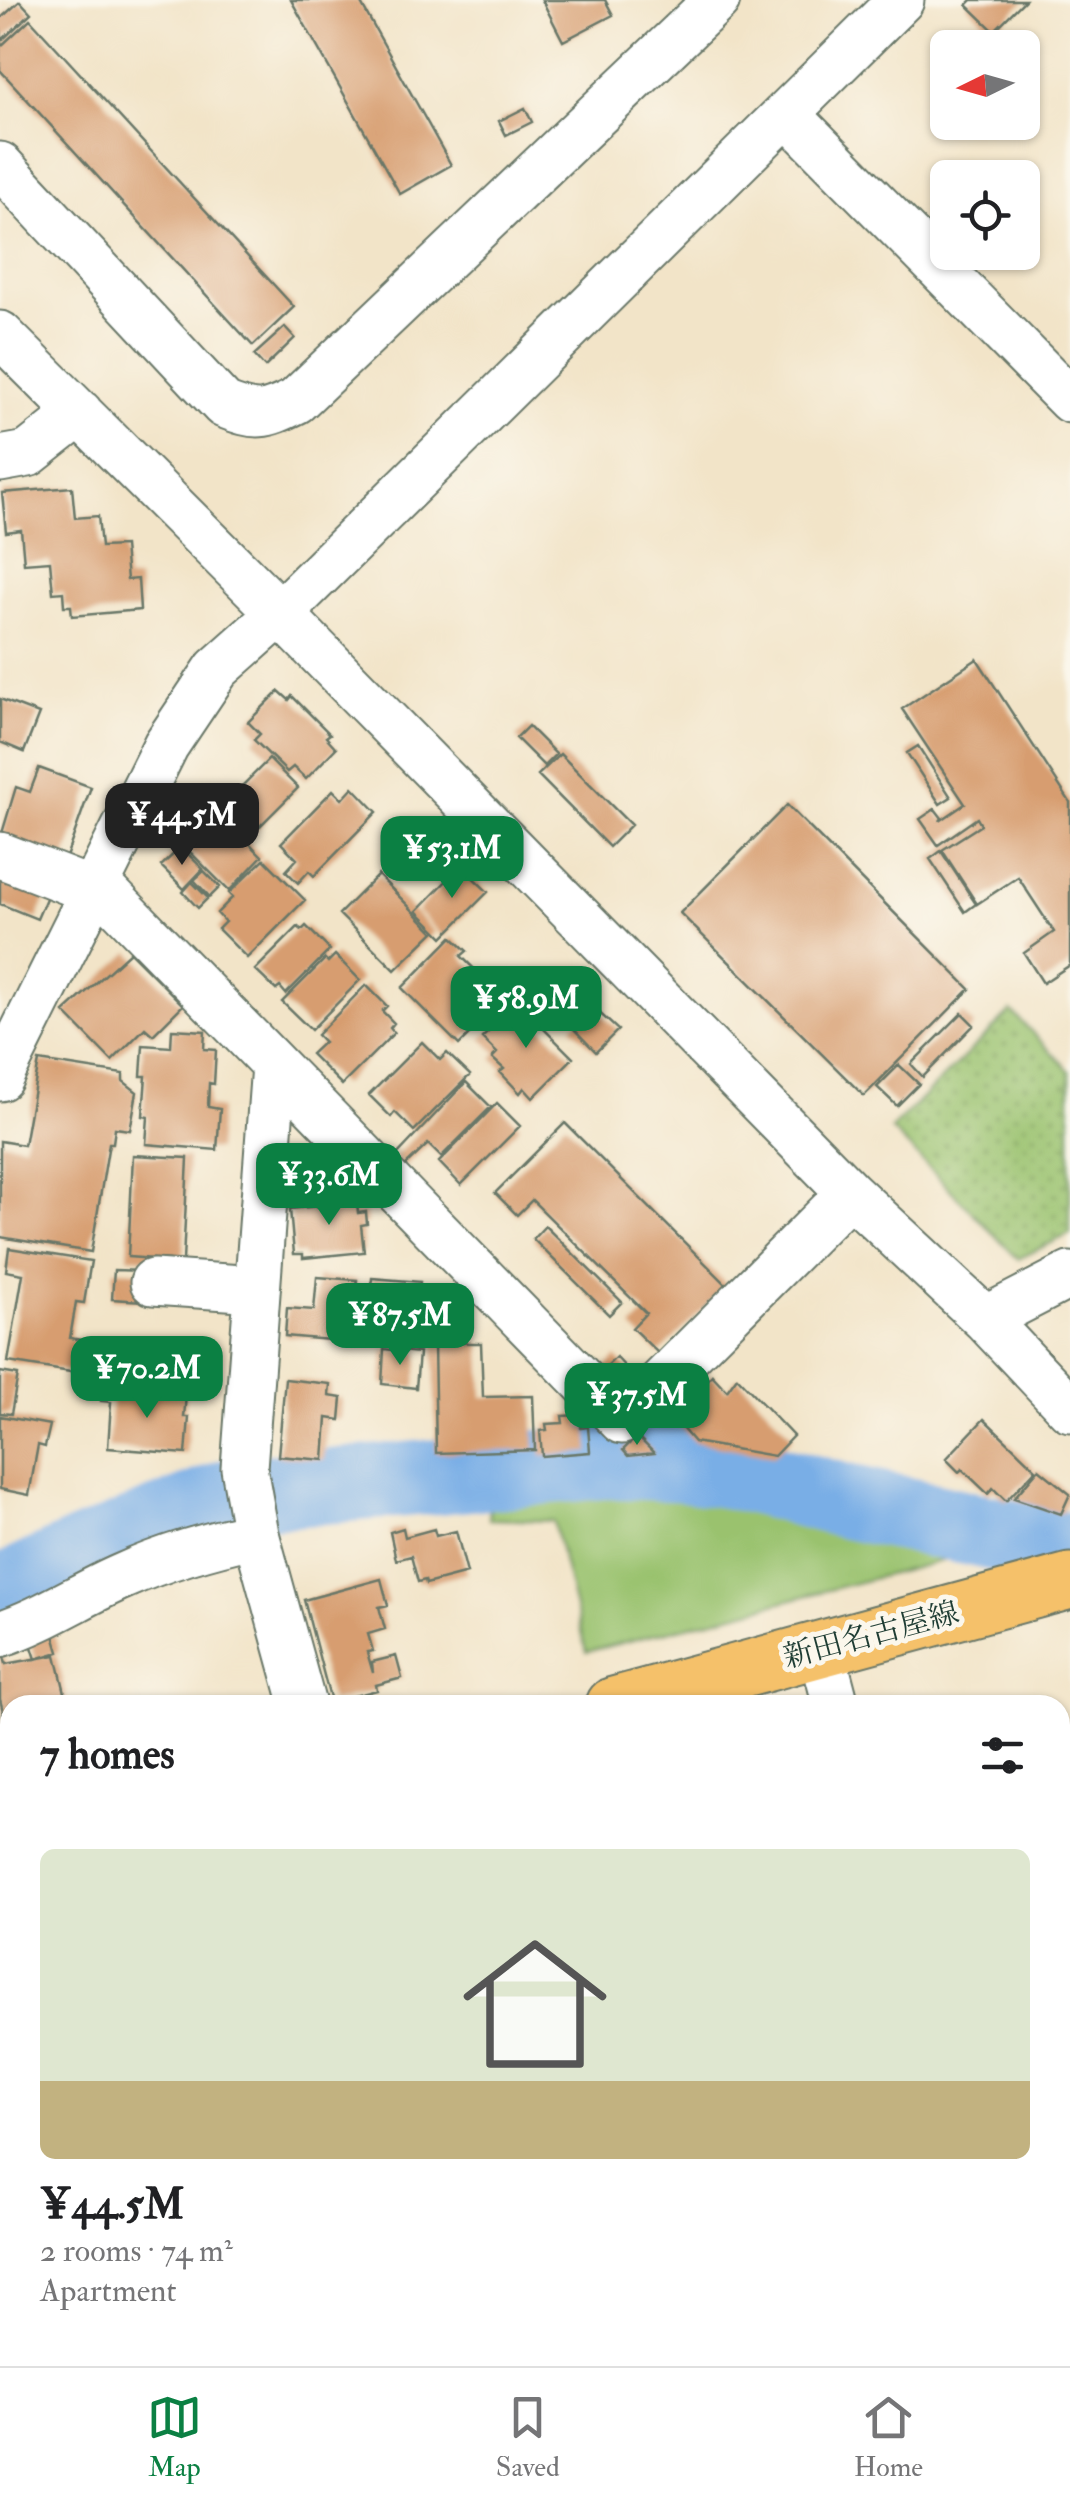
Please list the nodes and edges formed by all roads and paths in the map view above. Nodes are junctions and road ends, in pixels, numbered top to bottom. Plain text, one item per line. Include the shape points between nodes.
1 (717, 0) edge
2 (901, 0) edge
3 (788, 114) junction
4 (0, 165) edge
5 (0, 334) edge
6 (1070, 400) edge
7 (80, 413) junction
8 (0, 459) edge
9 (280, 614) junction
10 (0, 855) edge
11 (95, 887) junction
12 (274, 1065) junction
13 (0, 1078) edge
14 (850, 1192) junction
15 (1070, 1274) edge
16 (153, 1282) dead end
17 (258, 1290) junction
18 (985, 1319) junction
19 (1070, 1408) edge
20 (254, 1527) junction
21 (1070, 1581) edge
22 (0, 1634) edge
23 (820, 1648) junction
24 (301, 1695) edge
25 (650, 1695) edge
26 (833, 1695) edge

1 - 4 street via 296,401 268,415 224,405
2 - 3 street
3 - 6 street
3 - 9 street
5 - 7 street
7 - 8 street via 28,454
7 - 9 street
9 - 11 street via 217,669 166,746
9 - 14 street
10 - 11 street
11 - 12 street
11 - 13 street
12 - 14 street via 622,1421
12 - 17 street
14 - 18 street
15 - 18 street
16 - 17 street
17 - 20 street via 244,1471
18 - 19 street
20 - 22 street via 116,1578
20 - 24 street
21 - 23 main road, 新田名古屋線
23 - 25 main road, 新田名古屋線
23 - 26 street

